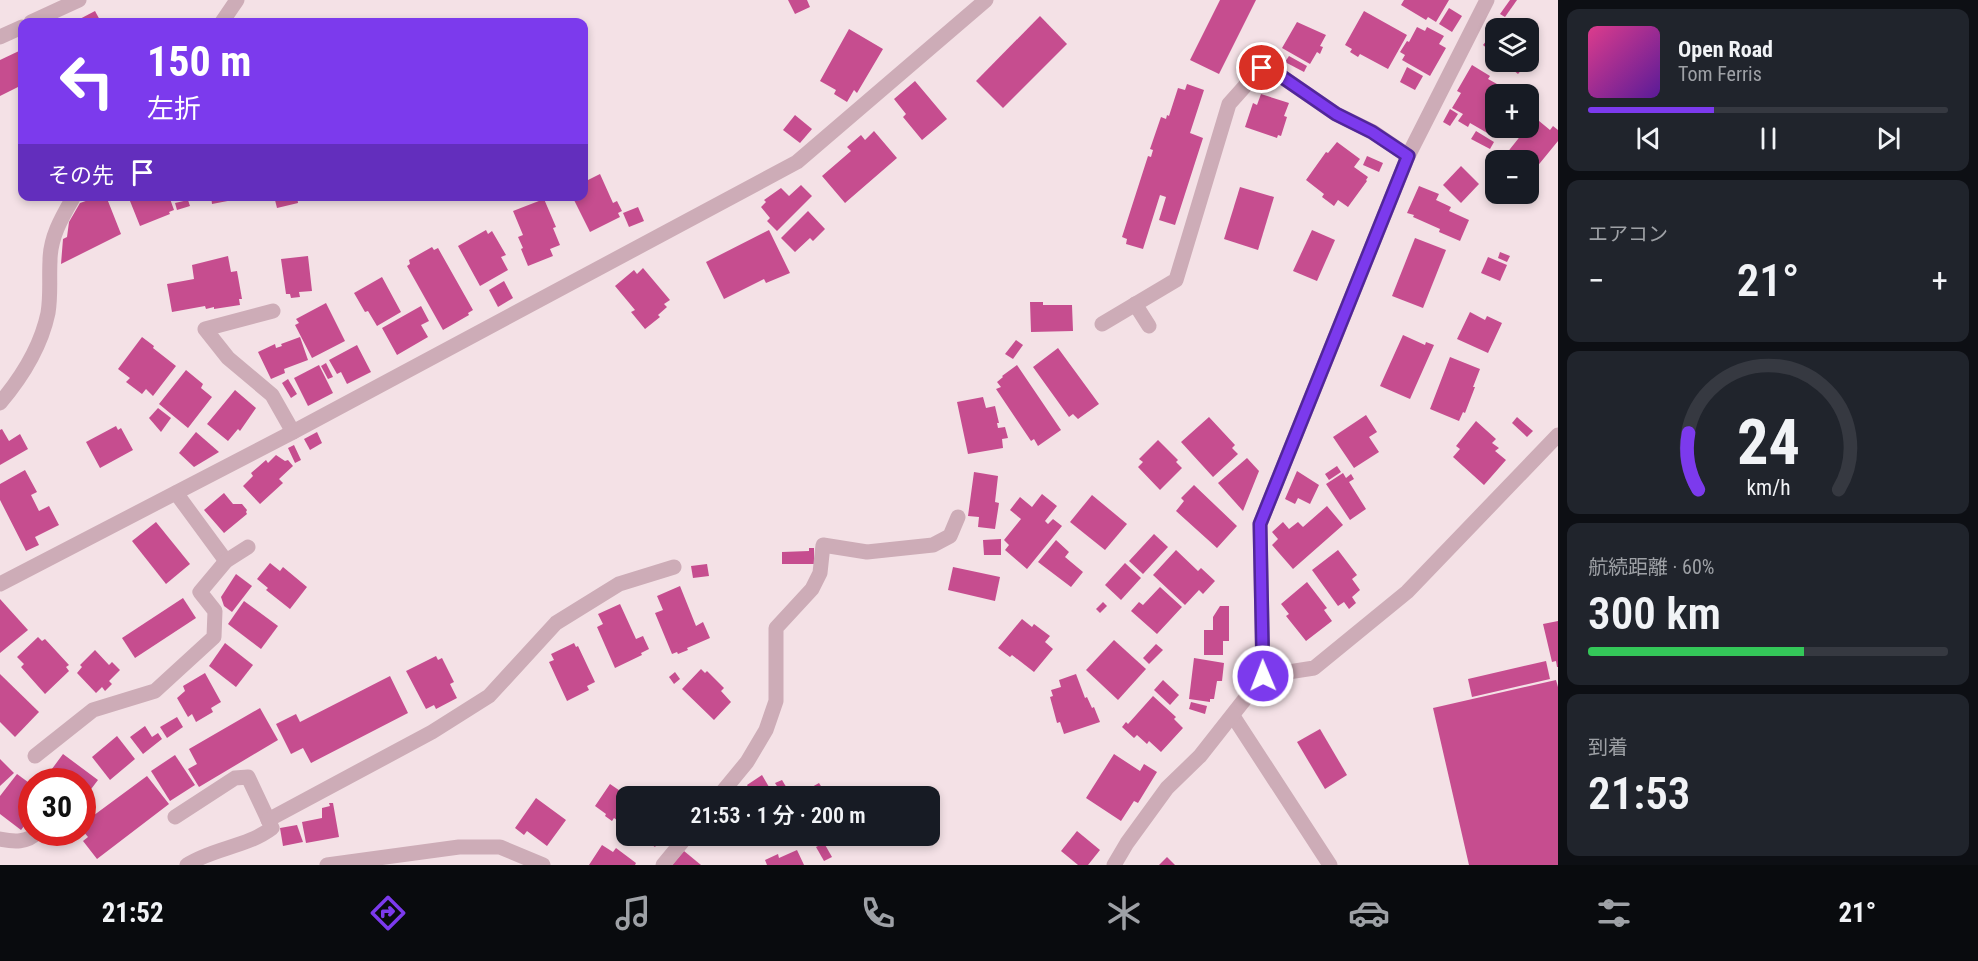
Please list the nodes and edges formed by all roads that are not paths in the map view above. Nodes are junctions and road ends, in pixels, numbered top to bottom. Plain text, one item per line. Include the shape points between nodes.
1 (79, 0) edge
2 (237, 0) edge
3 (986, 0) edge
4 (1487, 0) edge
5 (40, 18) edge
6 (225, 18) edge
7 (18, 29) edge
8 (0, 37) edge
9 (1408, 156) junction
10 (71, 201) edge
11 (1135, 304) junction
12 (273, 311) dead end
13 (1102, 324) dead end
14 (1149, 326) dead end
15 (0, 403) edge
16 (293, 432) junction
17 (1558, 435) edge
18 (176, 493) junction
19 (958, 517) dead end
20 (248, 548) dead end
21 (226, 561) junction
22 (674, 567) dead end
23 (0, 584) edge
24 (1263, 676) junction
25 (1233, 716) junction
26 (35, 756) dead end
27 (727, 786) edge
28 (175, 817) dead end
29 (268, 820) junction
30 (0, 839) edge
31 (18, 841) edge
32 (679, 846) edge
33 (412, 859) edge
34 (187, 865) edge
35 (327, 865) edge
36 (543, 865) edge
37 (663, 865) edge
38 (1114, 865) edge
39 (1330, 865) edge

1 - 5 street
2 - 6 street
3 - 16 street via 797,162
4 - 9 street
7 - 8 street
9 - 11 street via 1275,72 1262,68 1229,104 1176,280
9 - 24 street via 1260,524
10 - 15 street via 56,227 48,314 18,381
11 - 13 street
11 - 14 street
12 - 16 street via 205,329 228,358 272,395
16 - 18 street
17 - 24 street via 1407,592 1314,668
18 - 21 street
18 - 23 street
19 - 27 street via 950,536 933,545 867,552 823,545 820,573 812,588 776,628 776,700 766,730
20 - 21 street
21 - 26 street via 200,592 215,611 214,637 155,691 93,710
22 - 29 street via 619,584 556,623 489,696 432,732
24 - 25 street
25 - 38 street via 1167,788
25 - 39 street
28 - 29 street via 235,778 248,777
29 - 34 street via 272,828 260,837 202,856
30 - 31 street
32 - 37 street
33 - 35 street
33 - 36 street via 459,847 500,847

